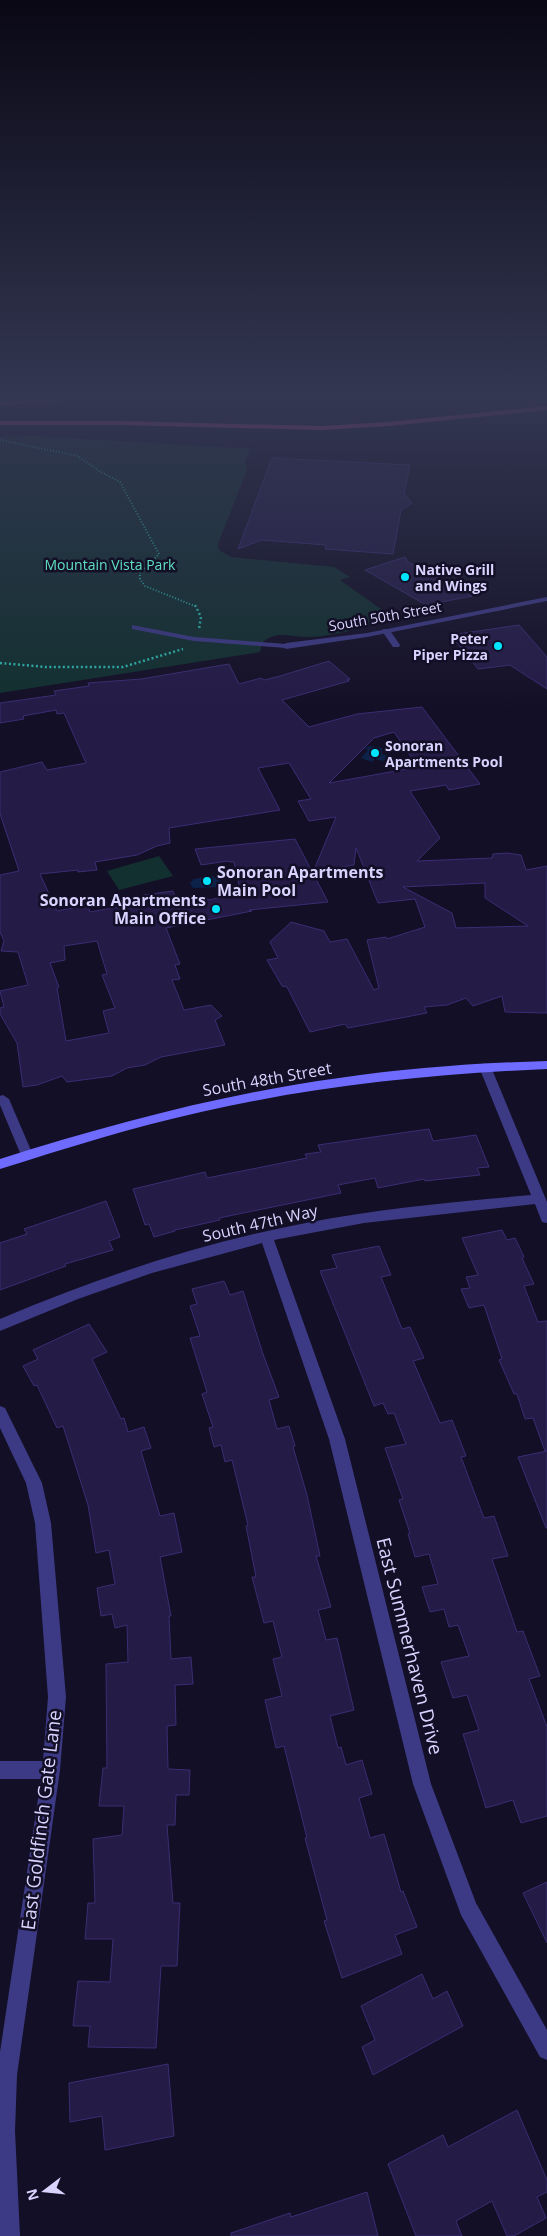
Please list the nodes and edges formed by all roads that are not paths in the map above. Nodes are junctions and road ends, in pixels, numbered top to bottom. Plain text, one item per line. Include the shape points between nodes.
1 (547, 599) edge
2 (135, 627) dead end
3 (386, 631) junction
4 (396, 645) dead end
5 (286, 646) joint
6 (547, 1065) edge
7 (485, 1067) junction
8 (3, 1099) dead end
9 (27, 1155) junction
10 (0, 1164) edge
11 (539, 1198) junction
12 (547, 1218) edge
13 (267, 1238) junction
14 (0, 1324) edge
15 (0, 1413) edge
16 (0, 1770) edge
17 (51, 1770) junction
18 (547, 2050) edge
19 (9, 2236) edge

1 - 3 street, South 50th Street
2 - 5 lane via 194,639
3 - 4 lane
3 - 5 street, South 50th Street
6 - 7 main road, South 48th Street
7 - 9 main road, South 48th Street via 266,1094 156,1118
7 - 11 street
8 - 9 lane
9 - 10 main road, South 48th Street
11 - 12 street
11 - 13 street, South 47th Way via 357,1220
13 - 14 street, South 47th Way via 133,1275
13 - 18 street, East Summerhaven Drive via 337,1439 422,1784 468,1908
15 - 17 street, East Goldfinch Gate Lane via 30,1474 43,1523 57,1697
16 - 17 street
17 - 19 street, East Goldfinch Gate Lane via 6,2075 4,2131

